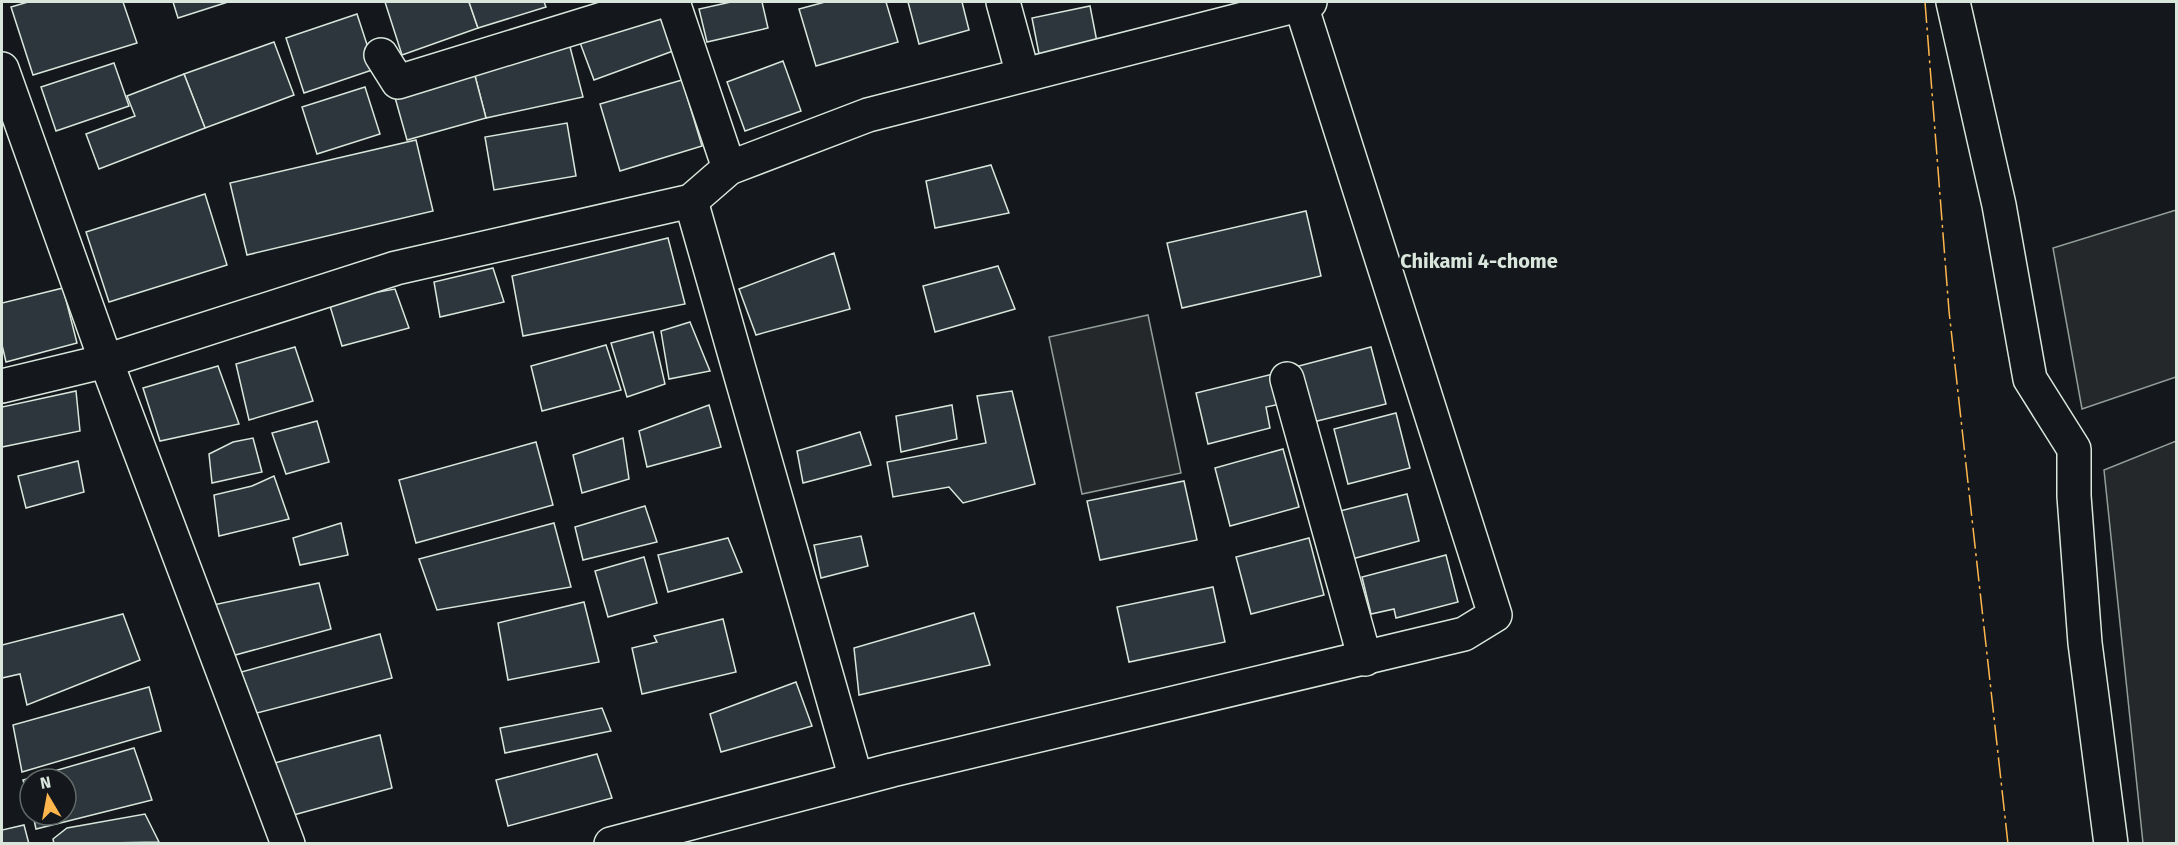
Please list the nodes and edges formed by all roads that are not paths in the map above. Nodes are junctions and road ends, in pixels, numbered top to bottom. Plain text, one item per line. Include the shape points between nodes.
1 (658, 2) edge
2 (673, 2) edge
3 (1003, 2) edge
4 (1303, 2) edge
5 (1953, 2) edge
6 (381, 55) dead end
7 (2, 69) edge
8 (1023, 75) junction
9 (729, 168) junction
10 (691, 201) junction
11 (106, 361) junction
12 (1287, 379) dead end
13 (2, 386) edge
14 (1365, 659) junction
15 (856, 779) junction
16 (288, 843) edge
17 (611, 843) edge
18 (2111, 843) edge

1 - 6 street via 398,82
2 - 9 street
3 - 8 street
4 - 8 street
4 - 14 street via 1495,615 1464,634
5 - 18 street via 1999,205 2030,379 2074,449 2085,643
7 - 11 street
8 - 9 street via 868,115
9 - 10 street
10 - 11 street via 396,268
10 - 15 street
11 - 13 street
11 - 16 street
12 - 14 street
14 - 15 street
15 - 17 street

